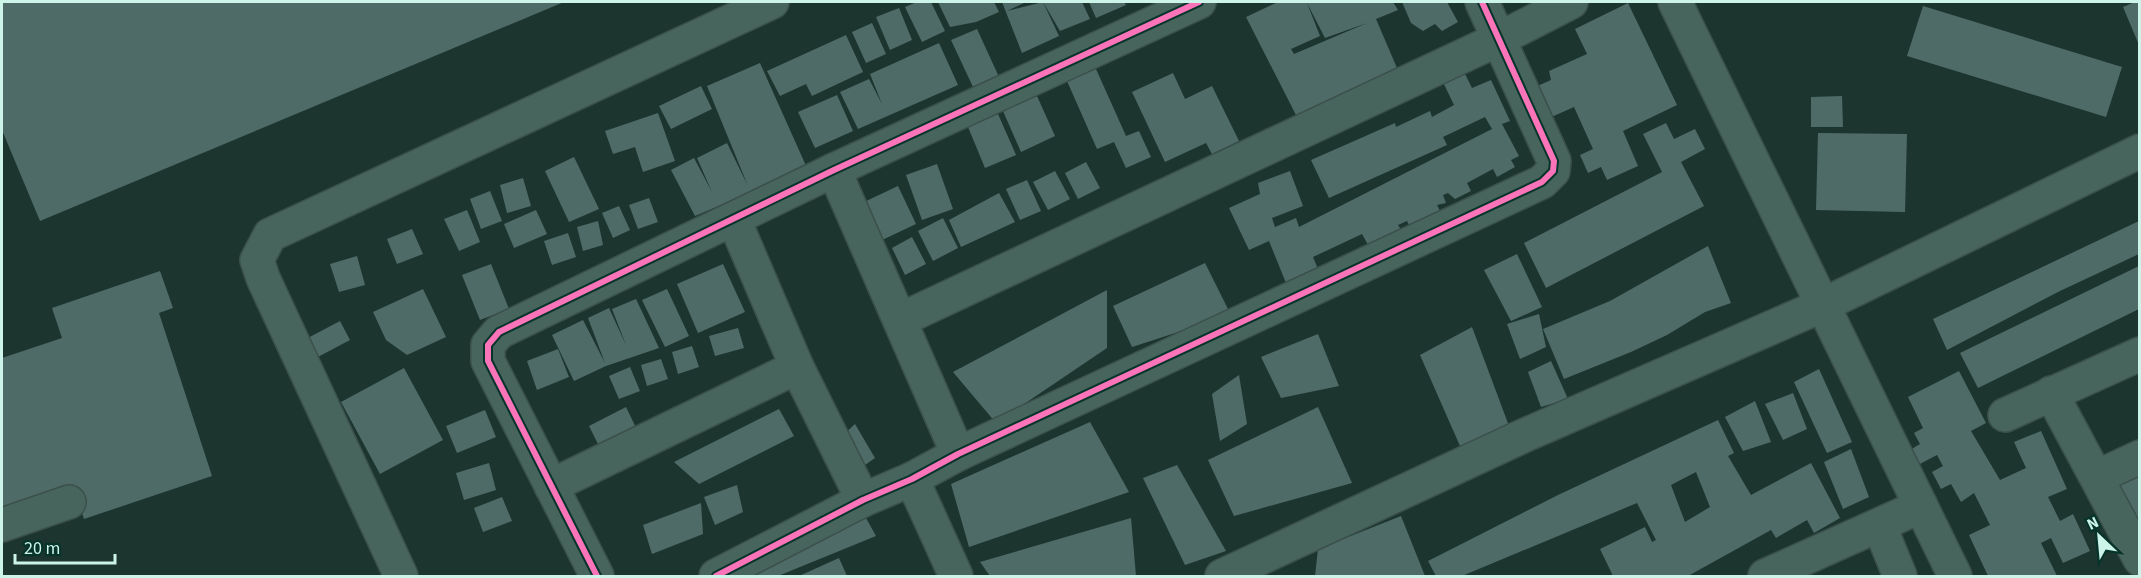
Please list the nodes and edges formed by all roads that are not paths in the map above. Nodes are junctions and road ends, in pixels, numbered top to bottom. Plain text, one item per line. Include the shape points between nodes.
1 (772, 2) edge
2 (1199, 2) edge
3 (1482, 2) edge
4 (1571, 2) edge
5 (1674, 2) edge
6 (1499, 39) junction
7 (2139, 151) edge
8 (834, 170) junction
9 (734, 220) junction
10 (1823, 305) junction
11 (900, 320) junction
12 (2139, 354) edge
13 (797, 367) junction
14 (2051, 393) junction
15 (2004, 415) dead end
16 (958, 454) junction
17 (2139, 457) edge
18 (2097, 477) junction
19 (912, 479) junction
20 (551, 486) junction
21 (863, 500) junction
22 (69, 502) dead end
23 (1921, 506) junction
24 (2, 525) edge
25 (1880, 527) junction
26 (2139, 560) edge
27 (1229, 575) edge
28 (401, 576) edge
29 (597, 576) edge
30 (716, 576) edge
31 (956, 576) edge
32 (1766, 576) edge
33 (1900, 576) edge
34 (1955, 576) edge

1 - 28 street via 270,235 257,260 263,278
2 - 8 street
3 - 6 street
4 - 6 street
5 - 10 street
6 - 11 street
6 - 16 street via 1554,161 1553,171 1542,182
7 - 10 street
8 - 9 street
8 - 11 street
9 - 13 street
9 - 20 street via 499,332 488,345 488,361
10 - 23 street
10 - 27 street via 1523,436
11 - 16 street
12 - 14 street
13 - 20 street
13 - 21 street
14 - 15 street
14 - 18 street
16 - 19 street
17 - 18 street
18 - 26 street
19 - 21 street
19 - 31 street
20 - 29 street
21 - 30 street
22 - 24 street
23 - 25 street
23 - 34 street
25 - 32 street
25 - 33 street

